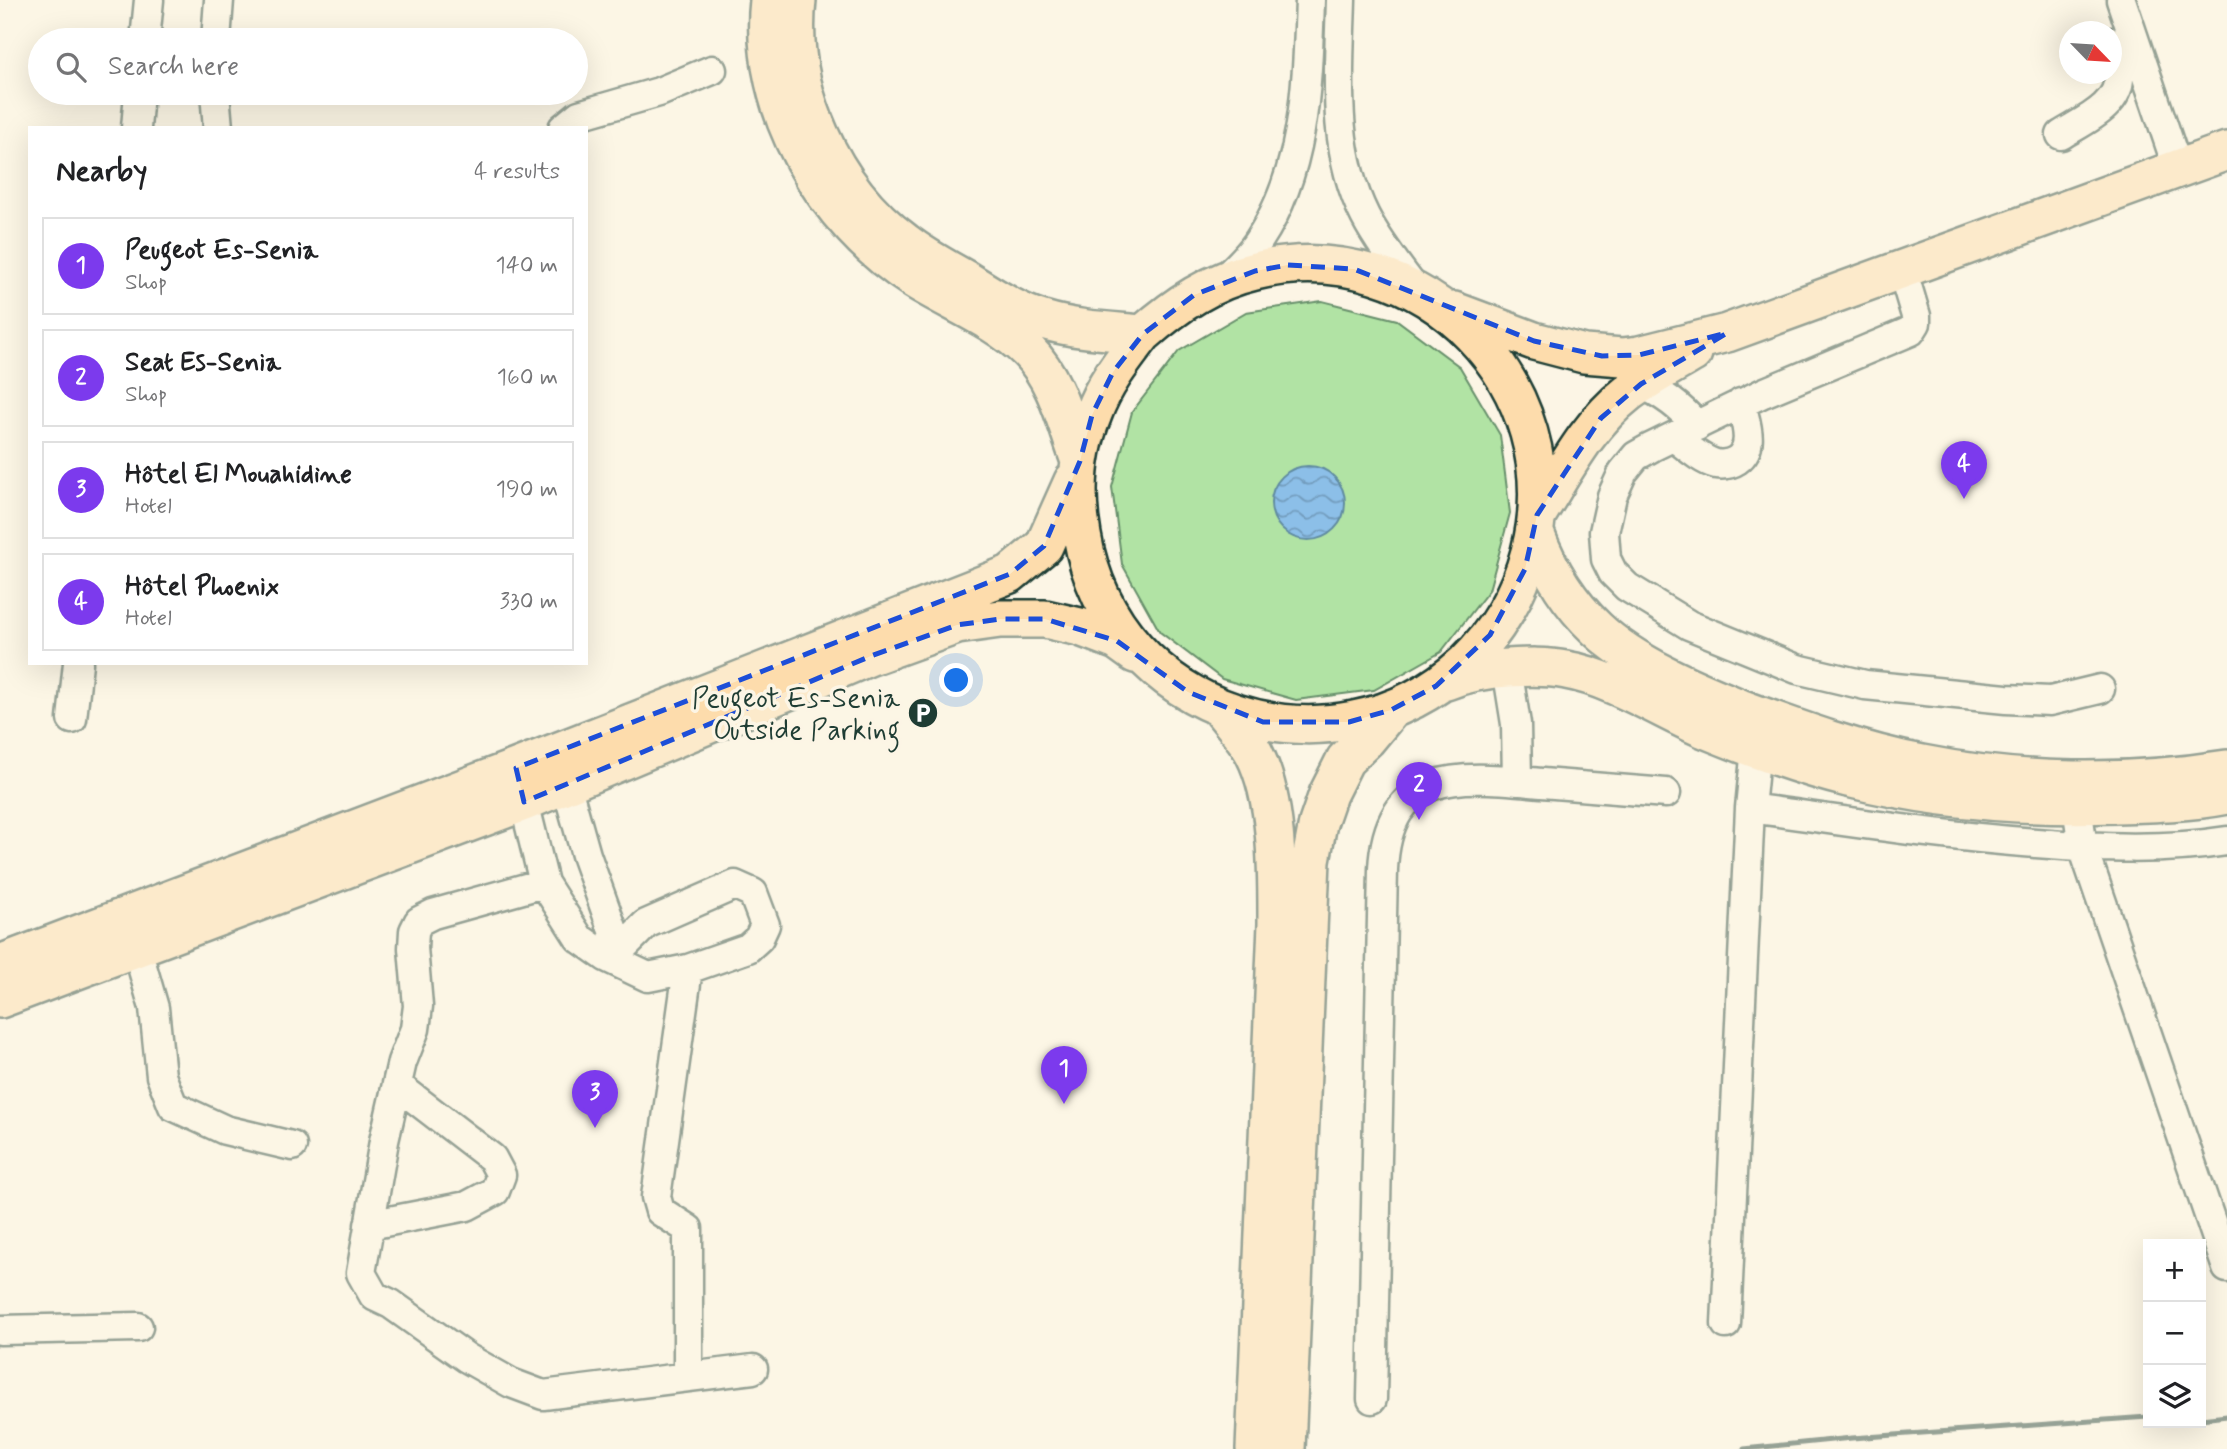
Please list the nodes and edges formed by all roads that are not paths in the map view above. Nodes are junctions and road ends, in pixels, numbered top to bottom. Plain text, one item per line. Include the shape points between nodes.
1 (149, 0) edge
2 (219, 0) edge
3 (769, 0) edge
4 (797, 0) edge
5 (1310, 0) edge
6 (1341, 0) edge
7 (2121, 0) edge
8 (146, 28) edge
9 (217, 28) edge
10 (2124, 58) edge
11 (712, 70) dead end
12 (138, 105) edge
13 (216, 105) edge
14 (136, 126) edge
15 (218, 126) edge
16 (565, 126) edge
17 (2061, 135) dead end
18 (2227, 151) edge
19 (2178, 169) junction
20 (1902, 269) junction
21 (1223, 281) junction
22 (1429, 299) junction
23 (1727, 332) junction
24 (1143, 334) junction
25 (1641, 384) junction
26 (1741, 403) junction
27 (1685, 432) junction
28 (1079, 464) junction
29 (1536, 524) junction
30 (78, 665) edge
31 (1507, 668) junction
32 (1157, 670) junction
33 (1436, 686) junction
34 (2100, 689) dead end
35 (1222, 710) junction
36 (1391, 710) junction
37 (72, 719) dead end
38 (1756, 748) junction
39 (2227, 769) edge
40 (1517, 781) junction
41 (566, 784) junction
42 (520, 785) junction
43 (1666, 793) dead end
44 (2227, 795) edge
45 (1978, 801) junction
46 (2170, 803) junction
47 (2077, 806) junction
48 (1750, 808) junction
49 (1979, 838) junction
50 (2227, 841) edge
51 (2083, 846) junction
52 (2179, 846) junction
53 (544, 883) junction
54 (132, 931) junction
55 (613, 953) junction
56 (0, 964) edge
57 (688, 969) junction
58 (0, 999) edge
59 (397, 1085) junction
60 (292, 1146) dead end
61 (369, 1225) junction
62 (2227, 1268) edge
63 (1726, 1324) dead end
64 (138, 1327) dead end
65 (0, 1330) edge
66 (753, 1369) dead end
67 (688, 1371) dead end
68 (1372, 1399) dead end
69 (1270, 1444) edge

1 - 8 street
2 - 9 street
3 - 28 main road via 770,50 781,103 797,146 830,200 862,240 888,261 1027,350 1048,379
4 - 24 main road via 796,42 812,114 837,166 878,219 904,242 1022,312 1059,324
5 - 21 street via 1307,78 1293,164 1259,242
6 - 22 street via 1339,114 1342,150 1352,185 1366,218
7 - 10 street
10 - 17 street via 2111,101
10 - 19 street
11 - 16 street via 659,92 579,115
12 - 14 street
13 - 15 street
18 - 19 main road
19 - 20 main road
20 - 23 main road
20 - 26 street via 1916,316 1911,331
21 - 22 main road via 1277,267 1322,265 1387,278
21 - 24 main road via 1194,295
22 - 23 main road via 1534,341 1602,356 1639,355
22 - 29 main road via 1490,354 1514,393 1533,447
23 - 25 main road
24 - 28 main road via 1113,372 1092,415
25 - 27 street via 1678,405
25 - 29 main road via 1583,440
26 - 27 street
26 - 27 street via 1748,443 1732,462 1709,461
27 - 34 street via 1636,456 1623,472 1604,533 1606,559 1613,573 1651,603 1717,637 1840,681 2020,700 2063,699
28 - 32 main road via 1078,512 1102,599 1126,638
28 - 42 main road via 1044,546 1010,574
29 - 33 main road via 1510,604 1465,663
29 - 39 main road via 1545,558 1565,594 1613,643 1707,694 1814,734 1922,764 2008,777 2082,780
30 - 37 street
31 - 33 main road via 1458,676
31 - 38 main road via 1579,673
31 - 40 street via 1516,724
32 - 35 main road
32 - 41 main road via 1117,641 1045,619 957,625 871,656
33 - 36 main road
35 - 36 main road via 1263,722 1306,726 1349,722
35 - 69 main road via 1254,753 1269,797 1276,855
36 - 69 main road via 1345,760 1318,823 1311,860
38 - 45 main road via 1880,786
38 - 48 street
40 - 43 street
40 - 68 street via 1461,778 1435,783 1403,805 1385,842
41 - 42 main road
41 - 55 street
42 - 53 street
42 - 54 main road
44 - 46 main road
45 - 47 main road
45 - 49 street
46 - 47 main road
46 - 52 street
47 - 51 street
48 - 49 street
48 - 63 street
49 - 51 street
50 - 52 street
51 - 52 street
51 - 62 street
53 - 55 street via 579,938
53 - 59 street via 419,921 413,948 418,1006 415,1029
54 - 56 main road
54 - 58 main road
54 - 60 street via 155,1008 161,1076 173,1106 225,1130
55 - 57 street via 648,977
55 - 57 street via 646,924 735,885 753,893 765,925 759,938 748,948
57 - 67 street via 656,1198 660,1211 688,1229
59 - 61 street
59 - 61 street via 492,1158 501,1175 495,1191 467,1206
61 - 66 street via 361,1273 374,1296 467,1358 543,1395
64 - 65 street

